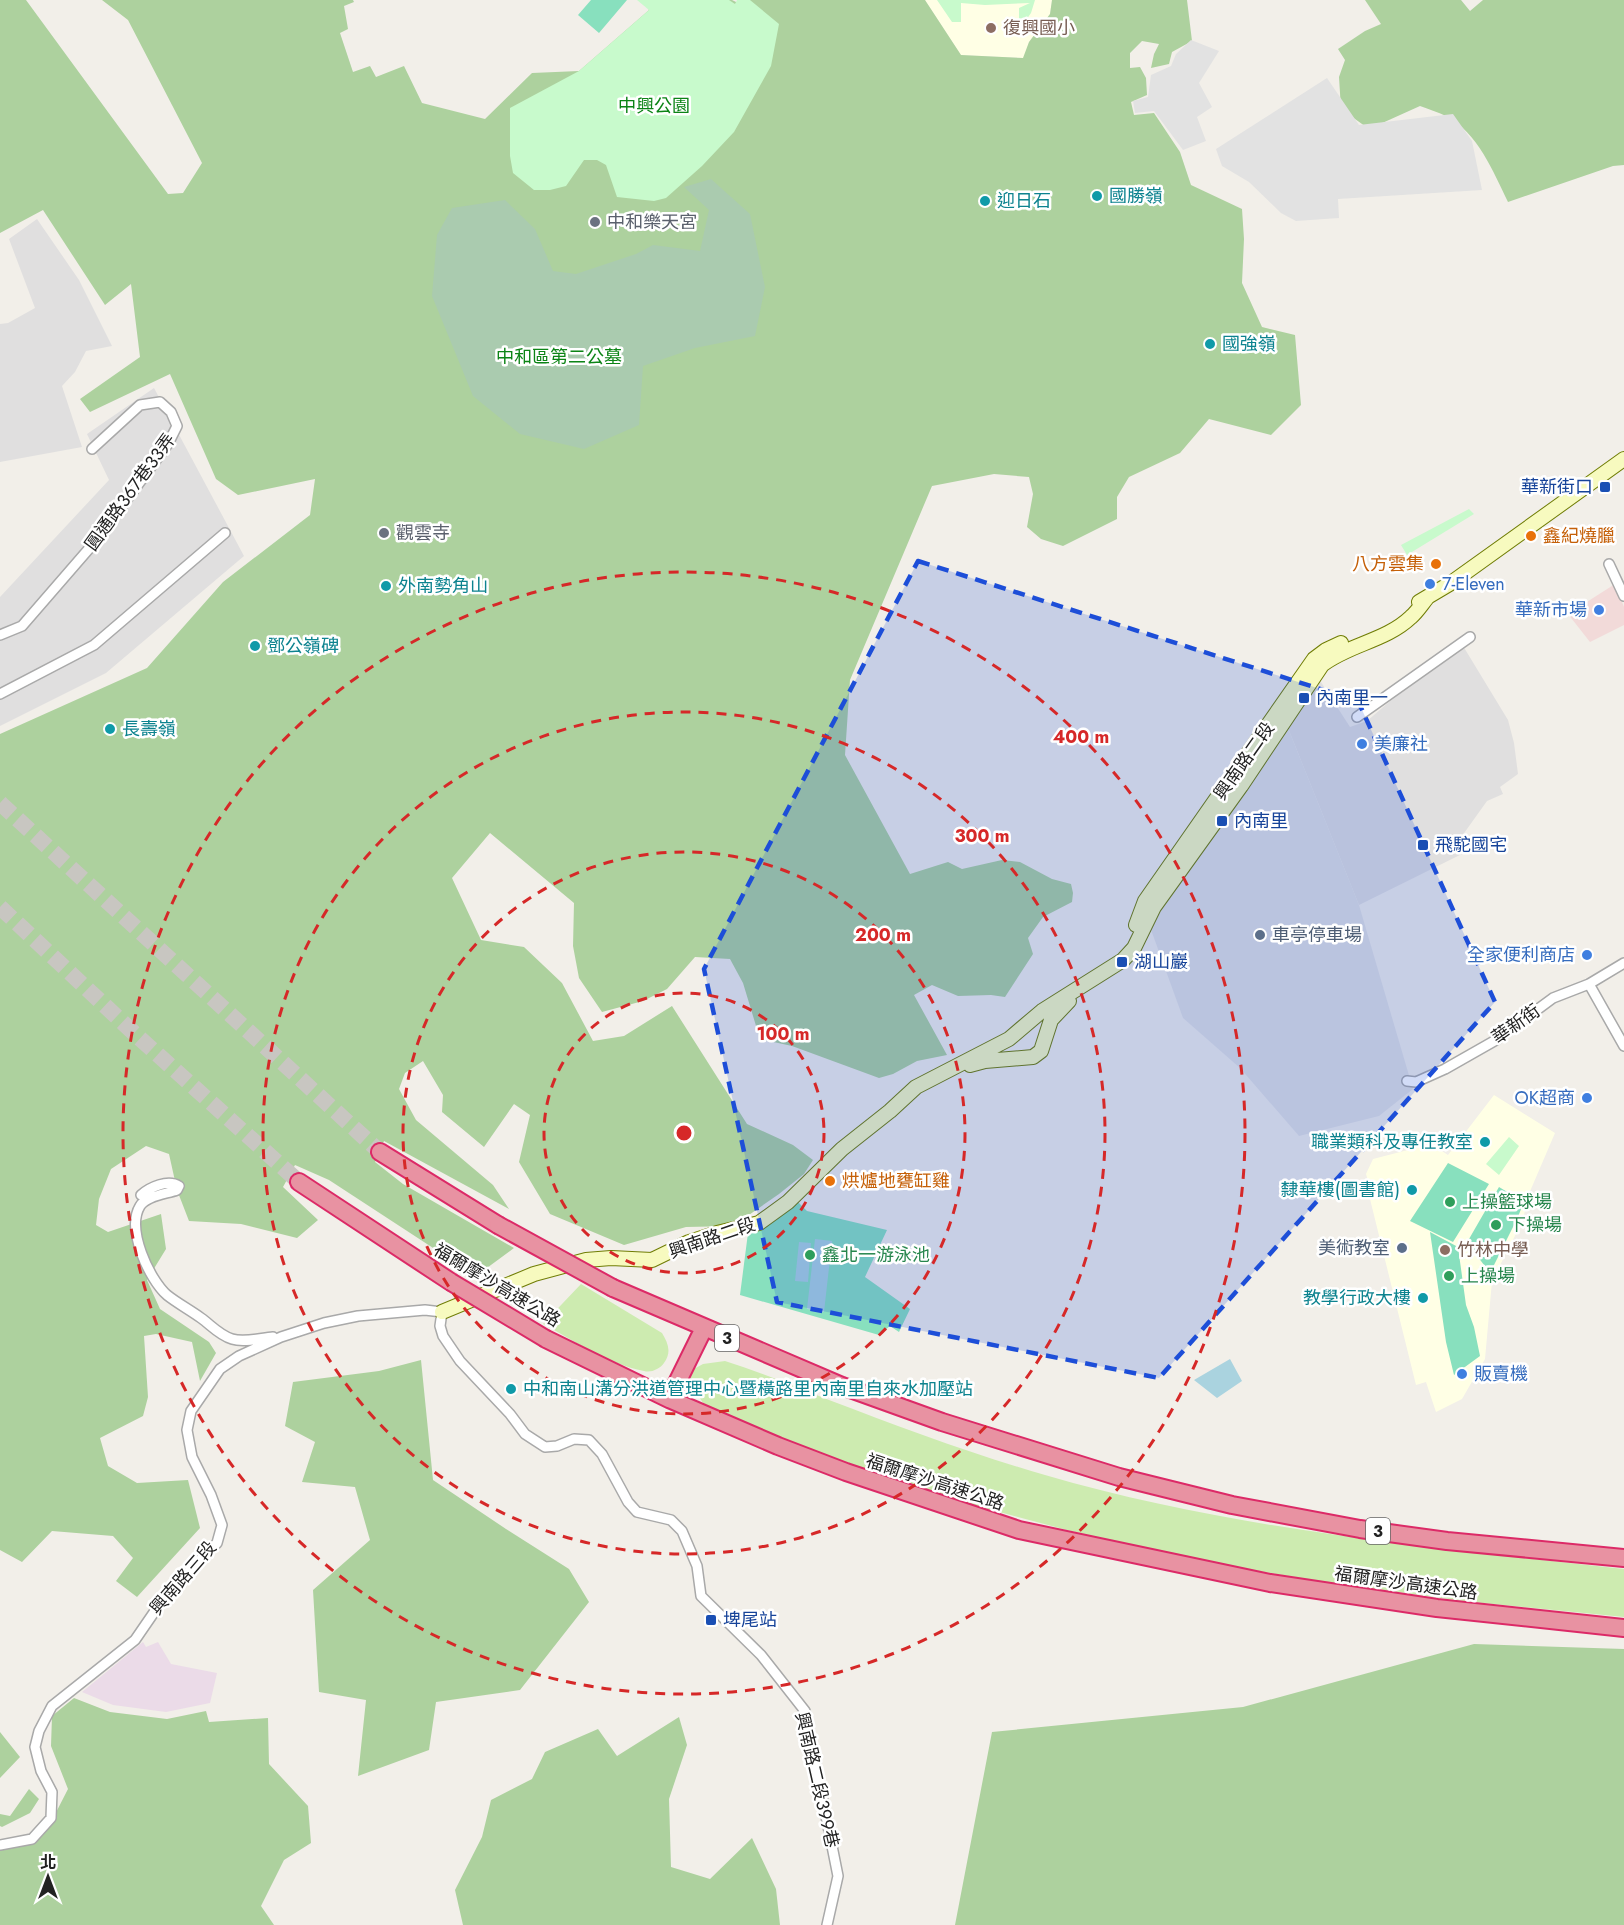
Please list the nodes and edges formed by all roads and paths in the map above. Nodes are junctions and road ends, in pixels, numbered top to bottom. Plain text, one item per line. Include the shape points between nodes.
1 (92, 449) dead end
2 (1624, 459) edge
3 (225, 533) dead end
4 (1609, 564) dead end
5 (1624, 596) edge
6 (0, 635) edge
7 (1470, 637) dead end
8 (0, 694) edge
9 (1357, 717) dead end
10 (1624, 963) edge
11 (1088, 982) junction
12 (1589, 984) junction
13 (1624, 1046) edge
14 (939, 1073) junction
15 (1407, 1081) dead end
16 (380, 1152) tunnel mouth
17 (299, 1182) tunnel mouth
18 (141, 1195) dead end
19 (442, 1312) junction
20 (704, 1328) junction
21 (281, 1337) junction
22 (669, 1399) junction
23 (1624, 1558) edge
24 (1624, 1628) edge
25 (0, 1845) edge
26 (826, 1925) edge

1 - 6 street, 圓通路367巷33弄 via 140,405 160,402 171,412 177,426 100,536 22,626
2 - 11 street, 興南路二段 via 1451,583 1378,629 1326,650 1314,659 1145,901 1122,949 1104,971
3 - 8 street via 94,645
4 - 5 street
7 - 9 street
10 - 12 street, 華新街
11 - 14 street, 興南路二段 via 1042,1011 1009,1039
11 - 14 street, 興南路二段 via 1051,1020 1041,1051 1034,1057 985,1061
12 - 13 street
12 - 15 street, 華新街 via 1553,998 1496,1040 1445,1069 1416,1082
14 - 19 street, 興南路二段 via 916,1087 842,1149 788,1202 759,1223 689,1242 652,1260 586,1260 534,1274
16 - 20 highway, 3, bridge via 498,1225 613,1288
17 - 22 highway, 福爾摩沙高速公路, bridge via 546,1339
18 - 21 street via 170,1183 179,1186 147,1199 136,1217 142,1257 166,1294 233,1339
19 - 21 street, 興南路三段 via 424,1310 358,1317
19 - 26 street, 興南路二段399巷 via 443,1336 460,1361 525,1434 545,1447 574,1439 589,1440 637,1512 671,1520 682,1531 697,1566 701,1596 761,1655 805,1711 838,1876
20 - 22 highway
20 - 23 highway, 3 via 842,1386 942,1422 1127,1479 1232,1505 1360,1529
21 - 25 street, 興南路三段 via 220,1369 190,1411 187,1430 192,1457 222,1525 217,1543 168,1592 135,1641 52,1706 34,1747 52,1792 51,1818 32,1839
22 - 24 highway, 福爾摩沙高速公路 via 846,1472 1018,1530 1270,1583 1437,1608

